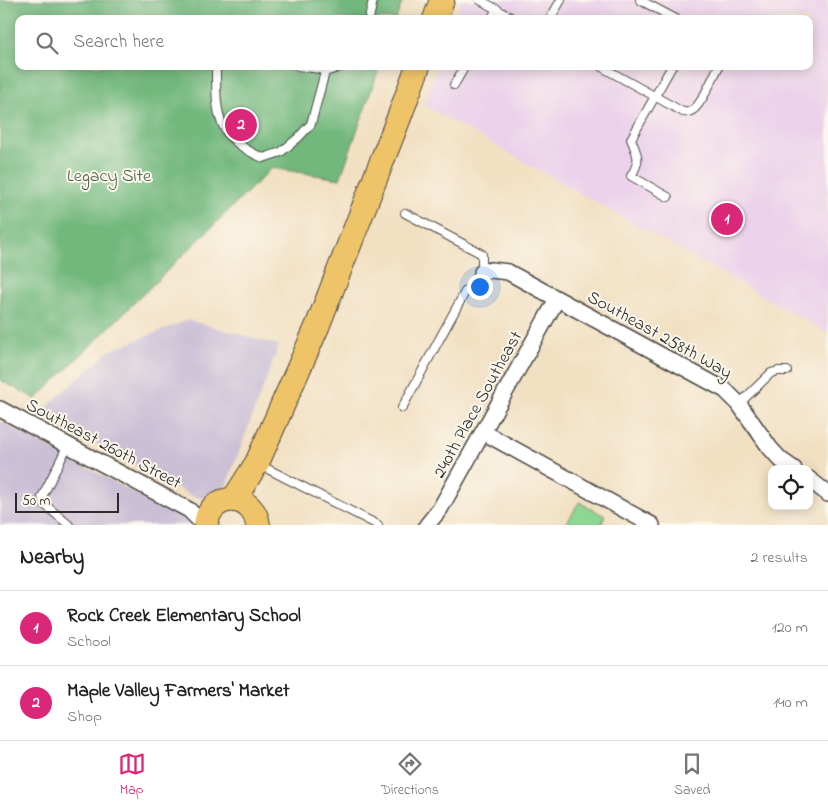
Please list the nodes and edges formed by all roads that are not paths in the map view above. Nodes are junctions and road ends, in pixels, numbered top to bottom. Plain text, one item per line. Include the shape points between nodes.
1 (373, 0) edge
2 (442, 0) edge
3 (480, 0) edge
4 (561, 0) edge
5 (640, 0) edge
6 (497, 9) junction
7 (370, 15) edge
8 (436, 15) edge
9 (493, 15) edge
10 (507, 15) edge
11 (552, 15) edge
12 (668, 15) edge
13 (216, 70) edge
14 (322, 70) edge
15 (331, 70) edge
16 (417, 70) edge
17 (463, 70) edge
18 (607, 70) edge
19 (670, 70) edge
20 (717, 70) edge
21 (325, 72) junction
22 (454, 85) dead end
23 (655, 97) junction
24 (668, 198) dead end
25 (405, 212) dead end
26 (482, 272) junction
27 (557, 299) junction
28 (787, 371) dead end
29 (739, 404) junction
30 (0, 408) edge
31 (402, 408) dead end
32 (483, 432) junction
33 (68, 445) junction
34 (257, 463) junction
35 (788, 465) edge
36 (813, 483) edge
37 (828, 494) edge
38 (247, 510) edge
39 (202, 518) edge
40 (69, 525) edge
41 (378, 525) edge
42 (427, 525) edge
43 (652, 525) edge

1 - 7 lane
2 - 8 main road
3 - 6 lane
4 - 11 lane
5 - 12 lane
6 - 9 lane
6 - 10 lane
13 - 21 lane via 220,122 229,135 263,158 281,152 311,124
14 - 21 lane
15 - 21 lane
16 - 34 main road via 317,327
17 - 22 lane
18 - 23 lane
19 - 23 lane
20 - 23 lane via 700,103 689,113
23 - 24 lane via 631,140 638,159 631,176
25 - 26 lane via 482,254
26 - 27 street, Southeast 258th Way via 508,272
26 - 31 lane via 465,292
27 - 29 street, Southeast 258th Way via 725,390
27 - 32 street, 240th Place Southeast
28 - 29 lane via 771,373
29 - 35 street, Southeast 258th Way via 770,448
30 - 33 street, Southeast 260th Street
32 - 42 street, 240th Place Southeast via 440,509
32 - 43 street
33 - 39 street, Southeast 260th Street
33 - 40 lane via 42,497 44,504
34 - 38 main road
34 - 41 lane
36 - 37 street
38 - 39 main road via 227,500

